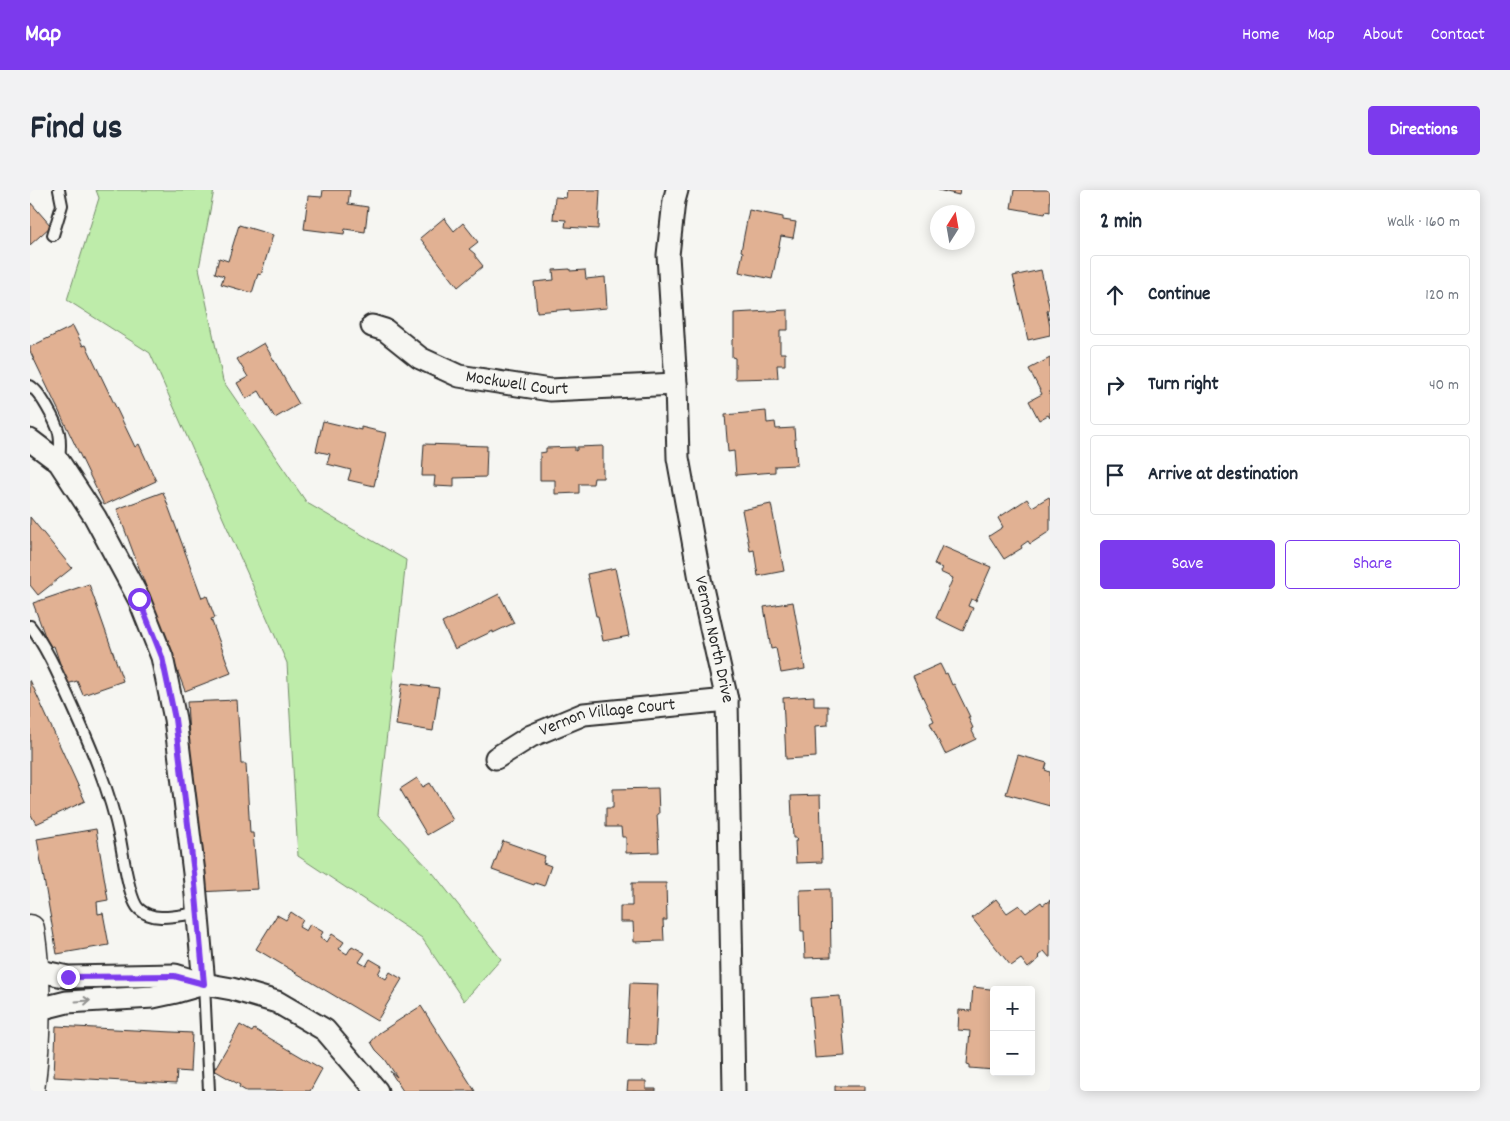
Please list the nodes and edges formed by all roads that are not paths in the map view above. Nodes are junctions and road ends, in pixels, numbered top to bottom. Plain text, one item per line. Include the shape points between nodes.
1 (59, 190) edge
2 (677, 190) edge
3 (53, 235) dead end
4 (372, 326) dead end
5 (676, 384) junction
6 (30, 386) edge
7 (30, 440) edge
8 (59, 462) junction
9 (30, 626) edge
10 (728, 700) junction
11 (496, 758) dead end
12 (198, 913) junction
13 (30, 929) edge
14 (35, 970) junction
15 (204, 984) junction
16 (35, 1010) junction
17 (30, 1091) edge
18 (209, 1091) edge
19 (377, 1091) edge
20 (734, 1091) edge

1 - 3 lane via 62,205
2 - 5 street, Vernon North Drive via 668,255
4 - 5 street, Mockwell Court via 385,330 420,358 459,376 550,390
5 - 10 street, Vernon North Drive via 678,458 700,578
6 - 8 lane via 35,388 58,432
7 - 8 street
8 - 12 street via 95,517 139,599 162,657 175,719
9 - 12 lane via 52,663 84,732 114,812 136,907 158,917
10 - 11 street, Vernon Village Court via 584,714 531,736
10 - 20 street, Vernon North Drive
12 - 15 street
13 - 14 street
14 - 15 street via 68,977 174,976
14 - 16 street
16 -> 15 street via 67,1002 153,997
15 - 18 lane
15 - 19 street via 277,1002 326,1030
16 - 17 street

